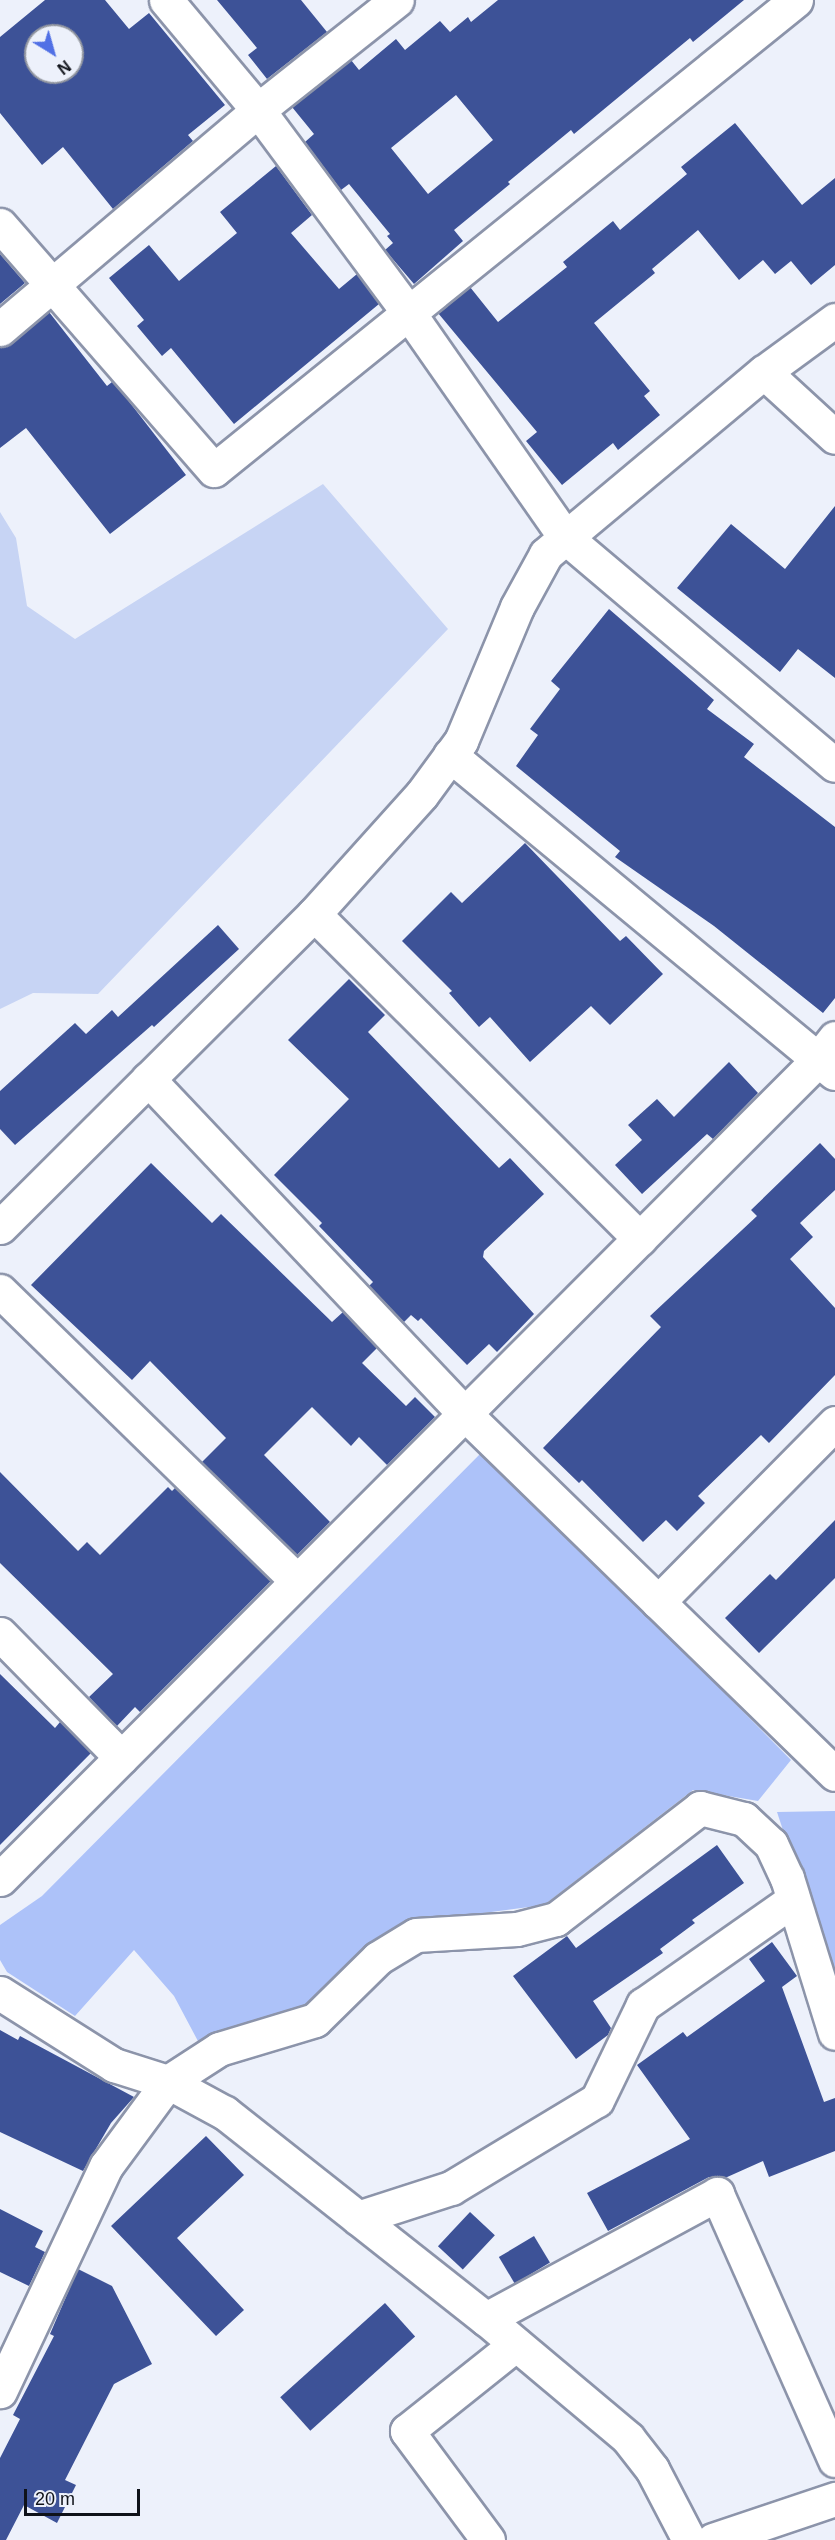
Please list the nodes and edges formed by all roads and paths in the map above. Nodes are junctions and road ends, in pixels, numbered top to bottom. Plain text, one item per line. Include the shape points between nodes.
1 (166, 0) edge
2 (397, 0) edge
3 (796, 0) edge
4 (258, 110) junction
5 (0, 225) edge
6 (50, 286) junction
7 (408, 312) junction
8 (835, 320) edge
9 (0, 329) edge
10 (765, 372) junction
11 (835, 437) edge
12 (565, 537) junction
13 (450, 755) junction
14 (835, 765) edge
15 (314, 914) junction
16 (829, 1058) edge
17 (148, 1079) junction
18 (0, 1227) edge
19 (640, 1239) junction
20 (0, 1291) edge
21 (465, 1414) junction
22 (835, 1423) edge
23 (297, 1581) junction
24 (658, 1602) junction
25 (0, 1634) edge
26 (122, 1757) junction
27 (835, 1774) edge
28 (0, 1879) edge
29 (793, 1900) junction
30 (0, 1993) edge
31 (835, 2033) edge
32 (168, 2082) junction
33 (358, 2218) junction
34 (486, 2319) junction
35 (516, 2344) junction
36 (0, 2391) edge
37 (835, 2460) edge
38 (835, 2499) edge
39 (488, 2540) edge
40 (689, 2540) edge
41 (713, 2540) edge

1 - 4 street
2 - 4 street
3 - 7 street
4 - 6 street
4 - 7 street
5 - 6 street
6 - 7 street via 214,471
6 - 9 street
7 - 12 street
8 - 10 street
10 - 11 street
10 - 12 street
12 - 13 street via 546,554 517,607 461,741
12 - 14 street
13 - 15 street via 422,794
13 - 16 street
15 - 17 street
15 - 19 street
16 - 19 street
17 - 18 street
17 - 21 street
19 - 21 street
20 - 23 street
21 - 23 street
21 - 24 street
22 - 24 street
23 - 26 street
24 - 27 street
25 - 26 street
26 - 28 street
29 - 31 street
29 - 32 street via 771,1844 744,1819 700,1808 556,1919 517,1929 416,1935 378,1959 315,2020 219,2049
29 - 33 street via 643,2005 597,2100 451,2188
30 - 32 street via 114,2065
32 - 33 street via 225,2113
32 - 36 street via 106,2166
33 - 34 street
34 - 35 street
34 - 37 street via 717,2194
35 - 39 street via 407,2431
35 - 40 street via 628,2438 652,2469
38 - 41 street

